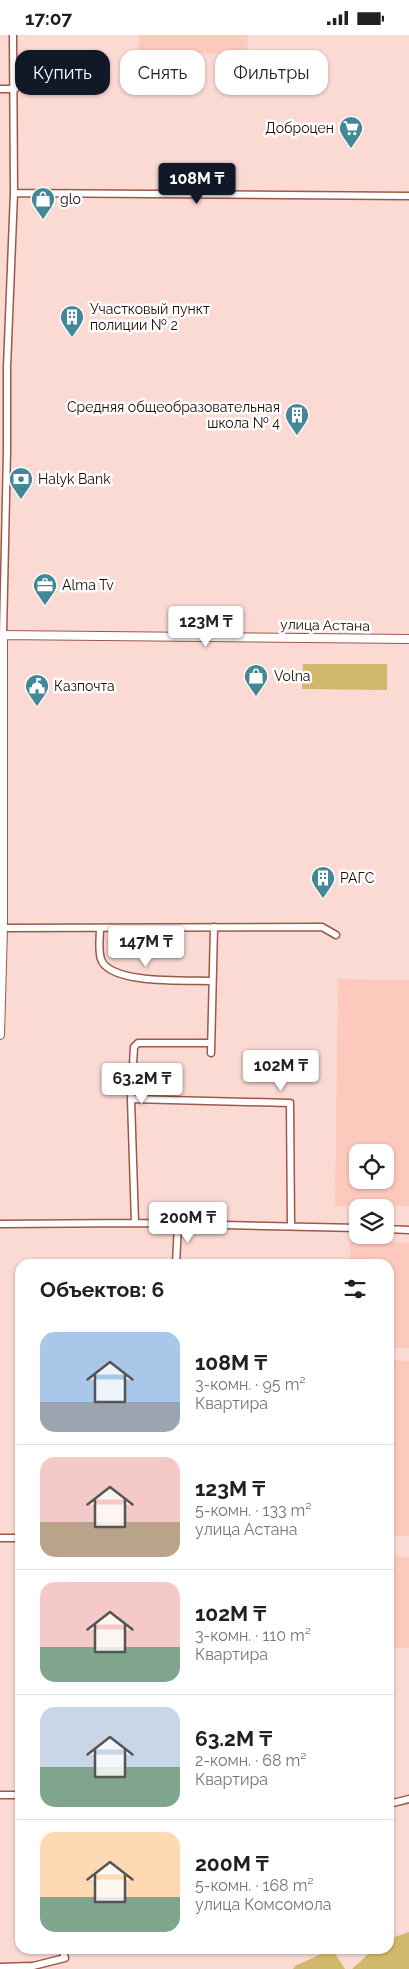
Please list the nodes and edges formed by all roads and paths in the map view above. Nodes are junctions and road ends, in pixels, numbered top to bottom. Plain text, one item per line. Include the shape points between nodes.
1 (13, 35) edge
2 (0, 89) edge
3 (14, 89) junction
4 (14, 193) junction
5 (409, 196) edge
6 (2, 635) edge
7 (409, 639) edge
8 (214, 927) junction
9 (1, 928) edge
10 (100, 928) junction
11 (336, 935) dead end
12 (212, 981) junction
13 (0, 1017) edge
14 (0, 1035) edge
15 (211, 1043) junction
16 (211, 1053) dead end
17 (131, 1099) junction
18 (135, 1223) junction
19 (0, 1224) edge
20 (178, 1224) junction
21 (291, 1226) junction
22 (349, 1228) edge
23 (394, 1229) edge
24 (409, 1230) edge
25 (176, 1259) edge
26 (15, 1538) edge
27 (0, 1539) edge
28 (0, 1795) edge
29 (15, 1795) edge
30 (409, 1799) edge
31 (394, 1803) edge
32 (63, 1954) edge
33 (0, 1967) edge

1 - 3 street
2 - 3 street
3 - 4 street
4 - 5 street
4 - 6 street
6 - 7 street, улица Астана
6 - 9 street
8 - 10 street
8 - 11 street via 322,927
8 - 12 street
9 - 10 street
9 - 13 street
10 - 12 street via 101,960 113,971 138,978
12 - 15 street
13 - 14 street
15 - 16 street
15 - 17 street via 138,1043 134,1047
17 - 18 street
17 - 21 street via 290,1103
18 - 19 street
18 - 20 street
20 - 21 street
20 - 25 street
21 - 22 street
23 - 24 street
26 - 27 street
28 - 29 street
30 - 31 street
32 - 33 street via 64,1958 33,1966

